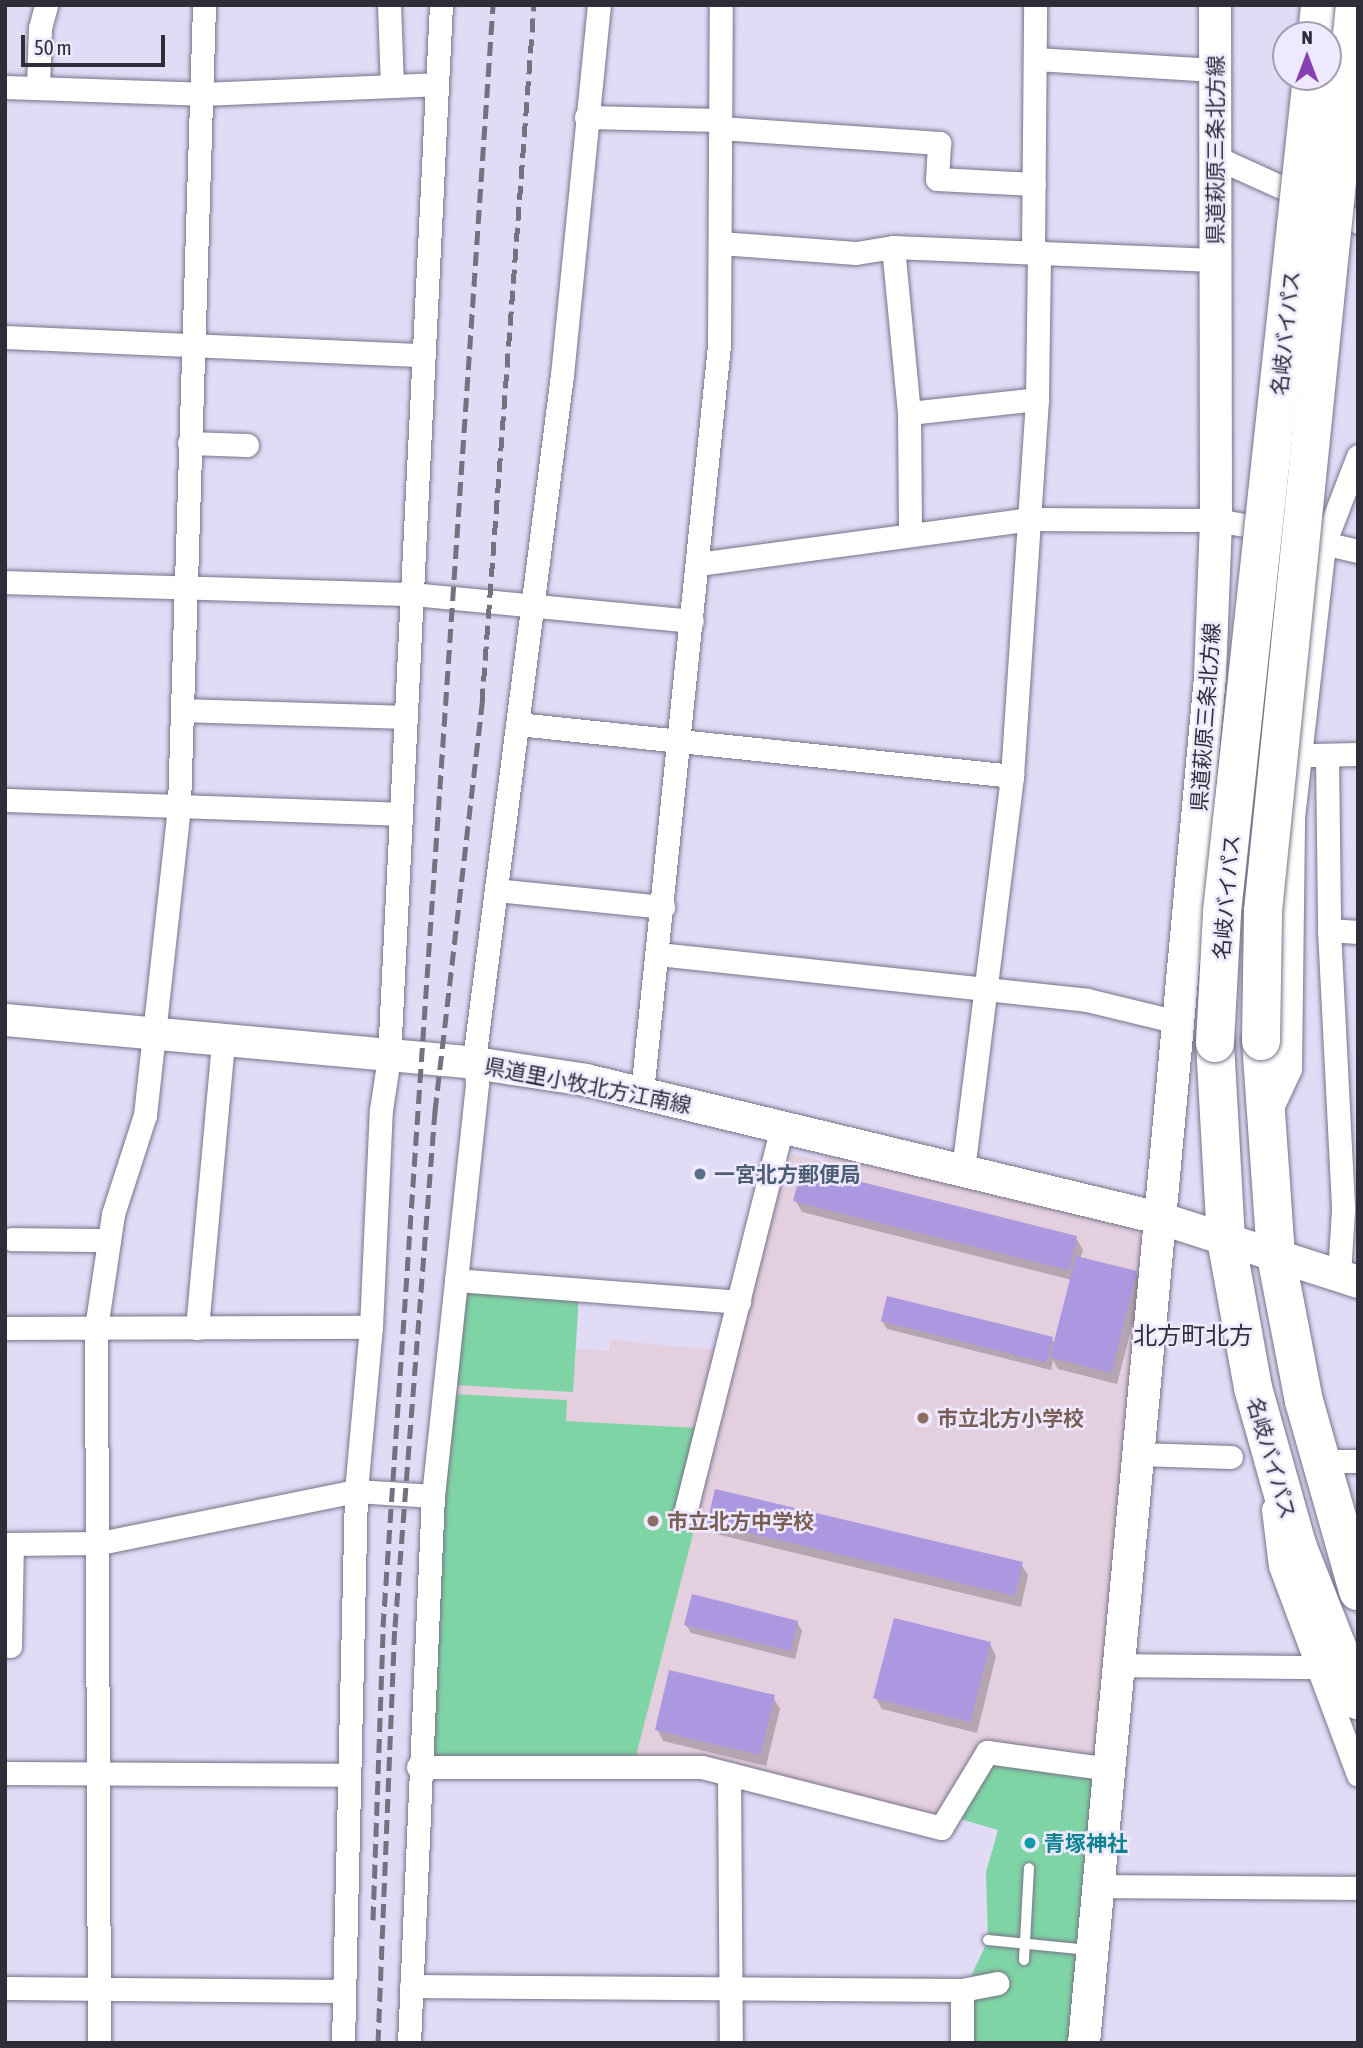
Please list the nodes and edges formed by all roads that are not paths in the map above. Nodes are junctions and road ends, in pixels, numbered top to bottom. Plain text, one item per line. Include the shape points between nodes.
1 (46, 5) edge
2 (204, 5) edge
3 (388, 5) edge
4 (441, 5) edge
5 (599, 5) edge
6 (721, 5) edge
7 (1035, 5) edge
8 (1215, 5) edge
9 (1355, 5) edge
10 (1035, 59) junction
11 (1215, 70) junction
12 (436, 84) junction
13 (392, 86) junction
14 (5, 87) edge
15 (38, 88) junction
16 (1311, 91) edge
17 (201, 94) junction
18 (586, 117) junction
19 (720, 124) junction
20 (1215, 157) junction
21 (1034, 184) junction
22 (1358, 222) edge
23 (720, 243) junction
24 (893, 247) junction
25 (1036, 251) junction
26 (1215, 260) junction
27 (5, 337) edge
28 (193, 342) junction
29 (424, 355) junction
30 (1037, 399) junction
31 (909, 413) junction
32 (189, 443) junction
33 (247, 445) dead end
34 (1358, 456) edge
35 (1029, 519) junction
36 (1216, 520) junction
37 (910, 534) junction
38 (1324, 544) junction
39 (1358, 551) edge
40 (698, 564) junction
41 (5, 582) edge
42 (183, 587) junction
43 (412, 594) junction
44 (534, 604) junction
45 (692, 621) junction
46 (183, 710) junction
47 (404, 717) junction
48 (518, 724) junction
49 (680, 741) junction
50 (1358, 754) edge
51 (1327, 755) junction
52 (1297, 756) junction
53 (1012, 776) junction
54 (5, 800) edge
55 (179, 806) junction
56 (401, 814) junction
57 (496, 890) junction
58 (663, 907) junction
59 (1329, 930) junction
60 (1358, 932) edge
61 (658, 954) junction
62 (985, 988) junction
63 (1178, 1021) junction
64 (6, 1024) edge
65 (154, 1034) junction
66 (223, 1041) junction
67 (389, 1057) junction
68 (475, 1063) junction
69 (642, 1092) junction
70 (1265, 1122) junction
71 (782, 1126) junction
72 (964, 1170) junction
73 (1350, 1209) edge
74 (1159, 1218) junction
75 (12, 1239) dead end
76 (1226, 1239) junction
77 (109, 1240) junction
78 (1276, 1256) junction
79 (1348, 1279) edge
80 (456, 1280) junction
81 (739, 1302) junction
82 (371, 1327) junction
83 (5, 1328) edge
84 (96, 1328) junction
85 (197, 1328) junction
86 (1138, 1454) junction
87 (1231, 1457) dead end
88 (1270, 1460) junction
89 (1340, 1461) edge
90 (356, 1491) junction
91 (433, 1496) junction
92 (685, 1513) dead end
93 (1358, 1523) edge
94 (100, 1543) junction
95 (9, 1544) edge
96 (1358, 1591) edge
97 (10, 1646) dead end
98 (1118, 1665) junction
99 (1314, 1667) junction
100 (1358, 1700) edge
101 (418, 1767) junction
102 (1109, 1769) junction
103 (5, 1773) edge
104 (97, 1774) junction
105 (729, 1774) junction
106 (346, 1775) junction
107 (1358, 1775) edge
108 (1029, 1868) dead end
109 (1098, 1886) junction
110 (1358, 1888) edge
111 (988, 1940) dead end
112 (1025, 1944) junction
113 (1092, 1950) junction
114 (1024, 1959) dead end
115 (997, 1983) dead end
116 (411, 1986) junction
117 (5, 1987) edge
118 (99, 1987) junction
119 (731, 1987) junction
120 (962, 1990) junction
121 (342, 1991) junction
122 (99, 2043) edge
123 (342, 2043) edge
124 (409, 2043) edge
125 (731, 2043) edge
126 (962, 2043) edge
127 (1084, 2043) edge

1 - 15 street via 40,28
2 - 17 street
3 - 13 street
4 - 12 street
5 - 18 street
6 - 19 street
7 - 10 street
8 - 11 main road, 県道萩原三条北方線
9 - 70 highway, 名岐バイパス, bridge via 1262,911
10 - 11 street
10 - 21 street
11 - 20 main road, 県道萩原三条北方線
12 - 13 street
12 - 29 street
13 - 17 street
14 - 15 street
15 - 17 street
16 - 76 highway, 名岐バイパス, bridge via 1223,912 1215,1043
17 - 28 street
18 - 19 street
18 - 44 street via 562,375
19 - 21 street via 939,143 937,179
19 - 23 street
20 - 22 street
20 - 26 main road, 県道萩原三条北方線
21 - 25 street
23 - 24 street via 856,253
23 - 40 street via 719,346
24 - 25 street
24 - 31 street
25 - 26 street
25 - 30 street
26 - 36 main road, 県道萩原三条北方線
27 - 28 street
28 - 29 street
28 - 32 street
29 - 43 street
30 - 31 street
30 - 35 street
31 - 37 street
32 - 33 street
32 - 42 street
34 - 38 street
35 - 36 street
35 - 37 street
35 - 53 street
36 - 38 street via 1242,522
36 - 63 main road, 県道萩原三条北方線 via 1210,677
37 - 40 street
38 - 39 street
38 - 52 street
40 - 45 street
41 - 42 street
42 - 43 street
42 - 46 street
43 - 44 street
43 - 47 street
44 - 45 street
44 - 48 street
45 - 49 street
46 - 47 street
46 - 55 street
47 - 56 street
48 - 49 street
48 - 57 street
49 - 53 street
49 - 58 street
50 - 51 street
51 - 52 street
51 - 59 street
52 - 70 street via 1289,887 1290,1069
53 - 62 street
54 - 55 street
55 - 56 street
55 - 65 street
56 - 67 street
57 - 58 street
57 - 68 street
58 - 61 street
59 - 60 street
59 - 73 street
61 - 62 street via 874,980
61 - 69 street
62 - 63 street via 1087,1000
62 - 72 street
63 - 74 main road, 県道萩原三条北方線
64 - 65 main road, 県道里小牧北方江南線
65 - 66 main road, 県道里小牧北方江南線
65 - 77 street via 139,1142 113,1214
66 - 67 main road, 県道里小牧北方江南線
66 - 85 street
67 - 68 main road, 県道里小牧北方江南線
67 - 82 street via 381,1110
68 - 69 main road, 県道里小牧北方江南線
68 - 80 street
69 - 71 main road, 県道里小牧北方江南線
70 - 78 highway, 名岐バイパス
71 - 72 main road, 県道里小牧北方江南線
71 - 81 street
72 - 74 main road, 県道里小牧北方江南線
73 - 79 street
74 - 76 main road
74 - 86 main road, 県道萩原三条北方線
75 - 77 street
76 - 78 main road
76 - 88 highway, 名岐バイパス
77 - 84 street
78 - 79 main road
78 - 89 highway, 名岐バイパス via 1304,1401
80 - 81 street
80 - 91 street
81 - 92 street
82 - 85 street
82 - 90 street
83 - 84 street
84 - 85 street
84 - 94 street
86 - 87 street
86 - 98 main road, 県道萩原三条北方線
88 - 99 street via 1280,1566
88 - 100 highway, 名岐バイパス via 1297,1545
89 - 93 street
89 - 96 highway, 名岐バイパス
90 - 91 street
90 - 94 street
90 - 106 street
91 - 101 street
94 - 95 street
94 - 104 street
95 - 97 street
98 - 99 street
98 - 102 main road, 県道萩原三条北方線
99 - 107 street
101 - 105 street via 702,1767
101 - 116 street
102 - 105 street via 986,1752 941,1828
102 - 109 main road, 県道萩原三条北方線
103 - 104 street
104 - 106 street
104 - 118 street
105 - 119 street
106 - 121 street
108 - 112 lane
109 - 110 street
109 - 113 main road, 県道萩原三条北方線
111 - 112 lane
112 - 113 lane
112 - 114 lane
113 - 127 main road, 県道萩原三条北方線
115 - 120 street
116 - 119 street
116 - 124 street
117 - 118 street
118 - 121 street
118 - 122 street
119 - 120 street
119 - 125 street
120 - 126 street
121 - 123 street

